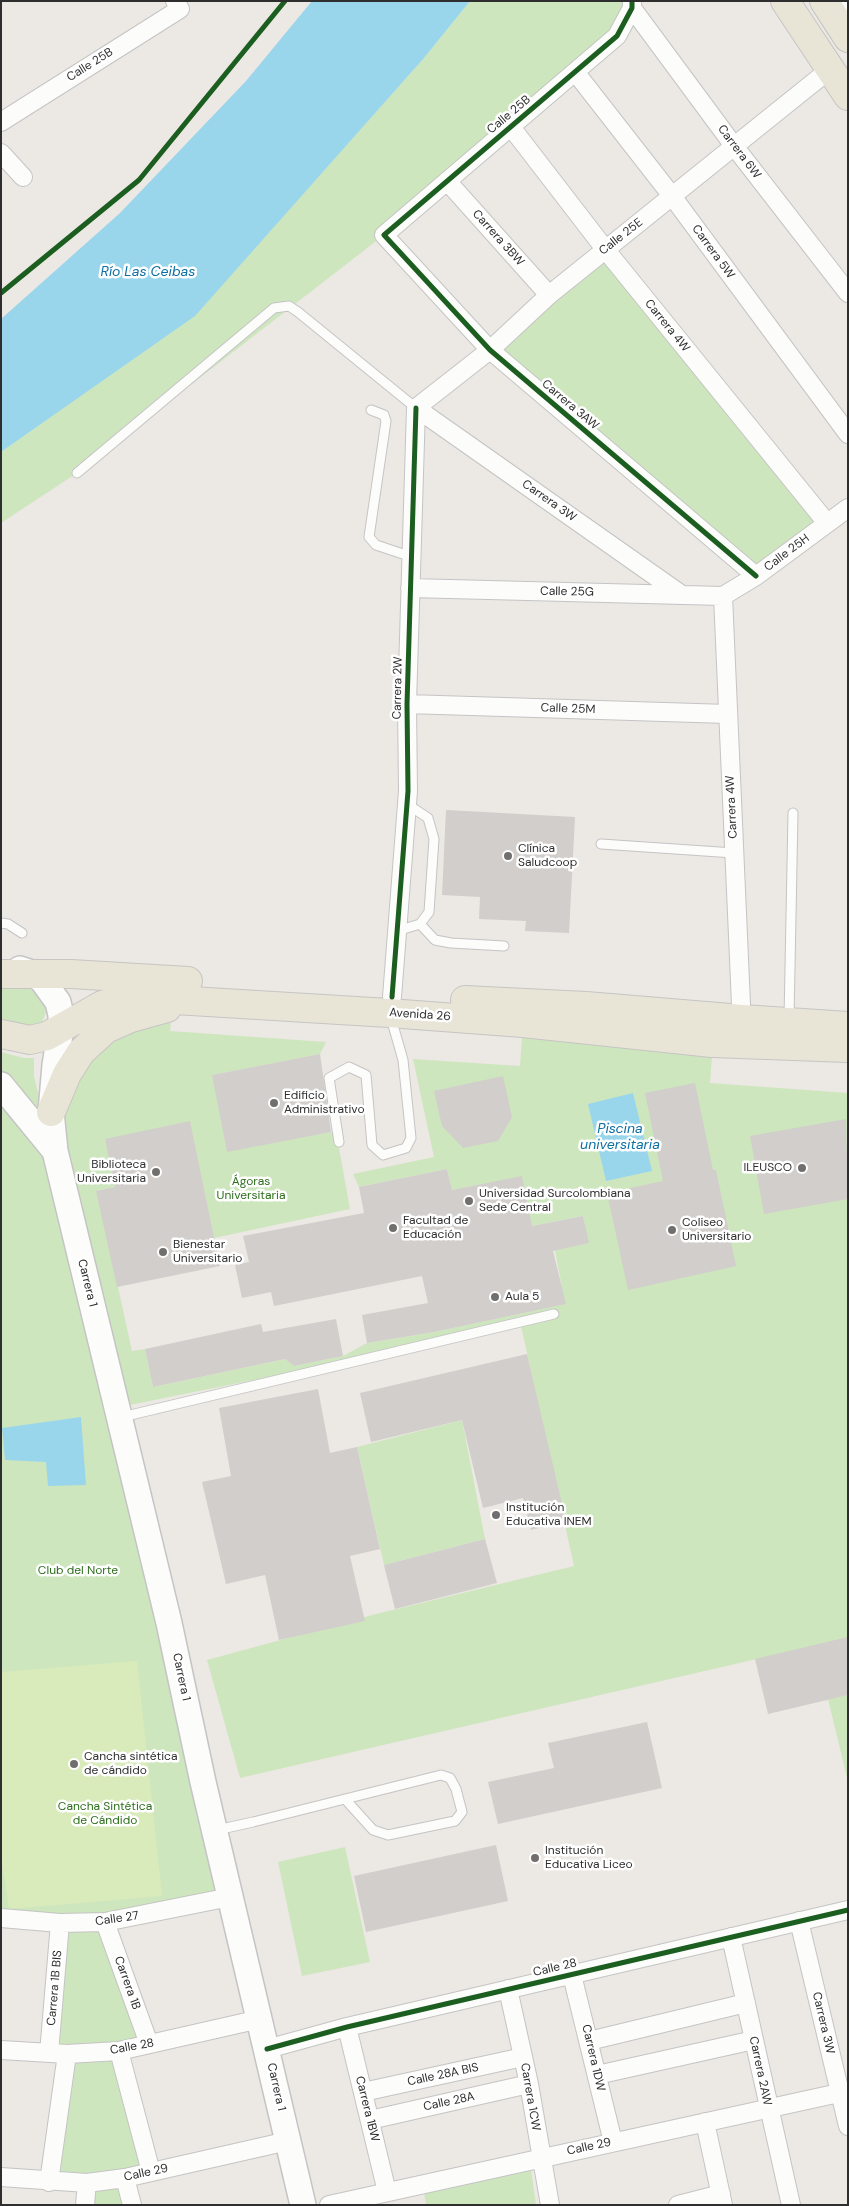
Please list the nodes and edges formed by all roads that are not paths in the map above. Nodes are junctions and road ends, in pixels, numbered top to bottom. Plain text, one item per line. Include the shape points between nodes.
1 (785, 1) edge
2 (824, 1) edge
3 (177, 5) edge
4 (632, 5) edge
5 (848, 38) edge
6 (829, 70) junction
7 (576, 73) junction
8 (848, 96) edge
9 (1, 122) edge
10 (511, 127) junction
11 (734, 146) junction
12 (1, 153) edge
13 (23, 178) dead end
14 (447, 181) junction
15 (672, 196) junction
16 (384, 235) joint
17 (605, 249) junction
18 (848, 293) edge
19 (549, 295) junction
20 (490, 350) junction
21 (416, 408) junction
22 (371, 410) dead end
23 (848, 434) edge
24 (77, 473) dead end
25 (848, 508) edge
26 (827, 523) junction
27 (412, 557) junction
28 (756, 576) junction
29 (410, 588) junction
30 (682, 595) junction
31 (723, 596) junction
32 (407, 704) junction
33 (728, 714) junction
34 (407, 804) junction
35 (793, 812) dead end
36 (601, 844) dead end
37 (734, 853) junction
38 (1, 923) edge
39 (420, 924) junction
40 (397, 931) junction
41 (22, 933) dead end
42 (504, 946) dead end
43 (1, 964) edge
44 (32, 973) junction
45 (1, 974) edge
46 (199, 1000) junction
47 (391, 1005) junction
48 (789, 1022) junction
49 (848, 1026) edge
50 (61, 1028) junction
51 (742, 1032) junction
52 (1, 1034) edge
53 (848, 1048) edge
54 (1, 1085) edge
55 (52, 1112) junction
56 (339, 1142) dead end
57 (55, 1151) junction
58 (554, 1314) dead end
59 (119, 1417) junction
60 (345, 1799) junction
61 (214, 1830) junction
62 (230, 1898) junction
63 (848, 1910) edge
64 (1, 1918) edge
65 (799, 1921) junction
66 (105, 1922) junction
67 (60, 1923) junction
68 (731, 1937) junction
69 (572, 1975) junction
70 (508, 1990) junction
71 (746, 2003) junction
72 (260, 2019) junction
73 (347, 2027) junction
74 (754, 2040) junction
75 (589, 2041) junction
76 (148, 2044) junction
77 (267, 2049) junction
78 (1, 2050) edge
79 (119, 2050) junction
80 (58, 2054) junction
81 (523, 2057) junction
82 (597, 2075) junction
83 (529, 2084) junction
84 (363, 2092) junction
85 (844, 2092) edge
86 (768, 2108) junction
87 (370, 2120) junction
88 (705, 2122) junction
89 (848, 2126) edge
90 (288, 2141) junction
91 (613, 2142) junction
92 (540, 2157) junction
93 (151, 2172) junction
94 (1, 2177) edge
95 (125, 2178) junction
96 (49, 2182) junction
97 (87, 2183) junction
98 (387, 2192) junction
99 (722, 2200) edge
100 (85, 2205) edge
101 (132, 2205) edge
102 (303, 2205) edge
103 (330, 2205) edge
104 (550, 2205) edge
105 (678, 2205) edge
106 (791, 2205) edge

1 - 6 main road
2 - 5 main road
3 - 9 street, Calle 25B
4 - 7 street, Calle 25B via 617,36
4 - 11 street, Carrera 6W
6 - 8 main road
6 - 11 street, Calle 25E
7 - 10 street, Calle 25B
7 - 15 street, Carrera 5W
10 - 14 street, Calle 25B
10 - 17 street, Carrera 4W
11 - 15 street, Calle 25E
11 - 18 street, Carrera 6W
12 - 13 street
14 - 16 street, Calle 25B
14 - 19 street, Carrera 3BW
15 - 17 street, Calle 25E
15 - 23 street, Carrera 5W
16 - 20 street, Carrera 3AW
17 - 19 street, Calle 25E
17 - 26 street, Carrera 4W
19 - 20 street, Calle 25E
20 - 21 street, Calle 25E
20 - 28 street, Carrera 3AW
21 - 24 lane via 298,312 289,306 274,308
21 - 27 street, Carrera 2W
21 - 30 street, Carrera 3W
22 - 27 lane via 384,415 386,421 369,537 376,545
25 - 26 street, Calle 25H
26 - 28 street, Calle 25H
27 - 29 street, Carrera 2W
28 - 31 street, Calle 25H
29 - 30 street, Calle 25G
29 - 32 street, Carrera 2W
30 - 31 street, Calle 25G
31 - 33 street, Carrera 4W
32 - 33 street, Calle 25M
32 - 34 street, Carrera 2W
33 - 37 street, Carrera 4W
34 - 39 lane via 428,818 434,839 429,912
34 - 40 street, Carrera 2W
35 - 48 lane
36 - 37 lane
37 - 51 street, Carrera 4W
38 - 41 lane
39 - 40 lane
39 - 42 lane via 435,940
40 - 47 street, Carrera 2W
43 - 44 main road
44 - 45 main road, Avenida 26
44 - 47 main road, Avenida 26 via 121,976
44 - 50 main road, Carrera 1 via 42,980 58,1002
46 - 47 main road, Avenida 26
46 - 50 main road, Avenida 26 via 123,999 102,1005
46 - 55 main road via 140,1015 106,1029 81,1052 67,1074
47 - 51 main road, Avenida 26 via 586,1006
47 - 56 lane via 403,1060 411,1138 406,1148 383,1156 372,1145 366,1075 349,1067 329,1078
48 - 49 main road, Avenida 26
48 - 51 main road, Avenida 26
50 - 52 main road, Avenida 26 via 30,1040
50 - 55 main road, Carrera 1
51 - 53 main road, Avenida 26
54 - 57 main road
55 - 57 main road, Carrera 1
57 - 59 main road, Carrera 1
58 - 59 lane
59 - 61 main road, Carrera 1
60 - 60 lane via 441,1775 450,1778 462,1812 455,1821 388,1834 373,1830
60 - 61 lane
61 - 62 main road, Carrera 1
62 - 66 street, Calle 27
62 - 72 main road, Carrera 1
63 - 65 street, Calle 28
64 - 67 street, Calle 27
65 - 68 street, Calle 28
65 - 85 street, Carrera 3W
66 - 67 street, Calle 27
66 - 76 street, Carrera 1B
67 - 80 street, Carrera 1B BIS
68 - 69 street, Calle 28
68 - 71 street, Carrera 2AW
69 - 70 street, Calle 28
69 - 75 street, Carrera 1DW
70 - 73 street, Calle 28
70 - 81 street, Carrera 1CW
71 - 74 street, Carrera 2AW
71 - 75 street
72 - 76 street, Calle 28
72 - 77 main road, Carrera 1
73 - 77 street, Calle 28
73 - 84 street, Carrera 1BW
74 - 82 street
74 - 86 street, Carrera 2AW
75 - 82 street, Carrera 1DW
76 - 79 street, Calle 28
77 - 90 main road, Carrera 1
78 - 80 street, Calle 28
79 - 80 street, Calle 28
79 - 93 street
80 - 96 street, Carrera 1B BIS
81 - 83 street, Carrera 1CW
81 - 84 street, Calle 28A BIS
82 - 91 street, Carrera 1DW
83 - 87 street, Calle 28A
83 - 92 street, Carrera 1CW
84 - 87 street, Carrera 1BW
85 - 86 street, Calle 29
85 - 89 street, Carrera 3W
86 - 88 street, Calle 29
86 - 106 street, Carrera 2AW
87 - 98 street, Carrera 1BW
88 - 91 street, Calle 29
88 - 99 street
90 - 93 street, Calle 29
90 - 102 main road, Carrera 1
91 - 92 street, Calle 29
92 - 98 street, Calle 29
92 - 104 street, Carrera 1CW
93 - 95 street, Calle 29
94 - 96 street, Calle 29
95 - 97 street, Calle 29
95 - 101 street
96 - 97 street, Calle 29
97 - 100 street
98 - 103 street, Calle 29
99 - 105 street

